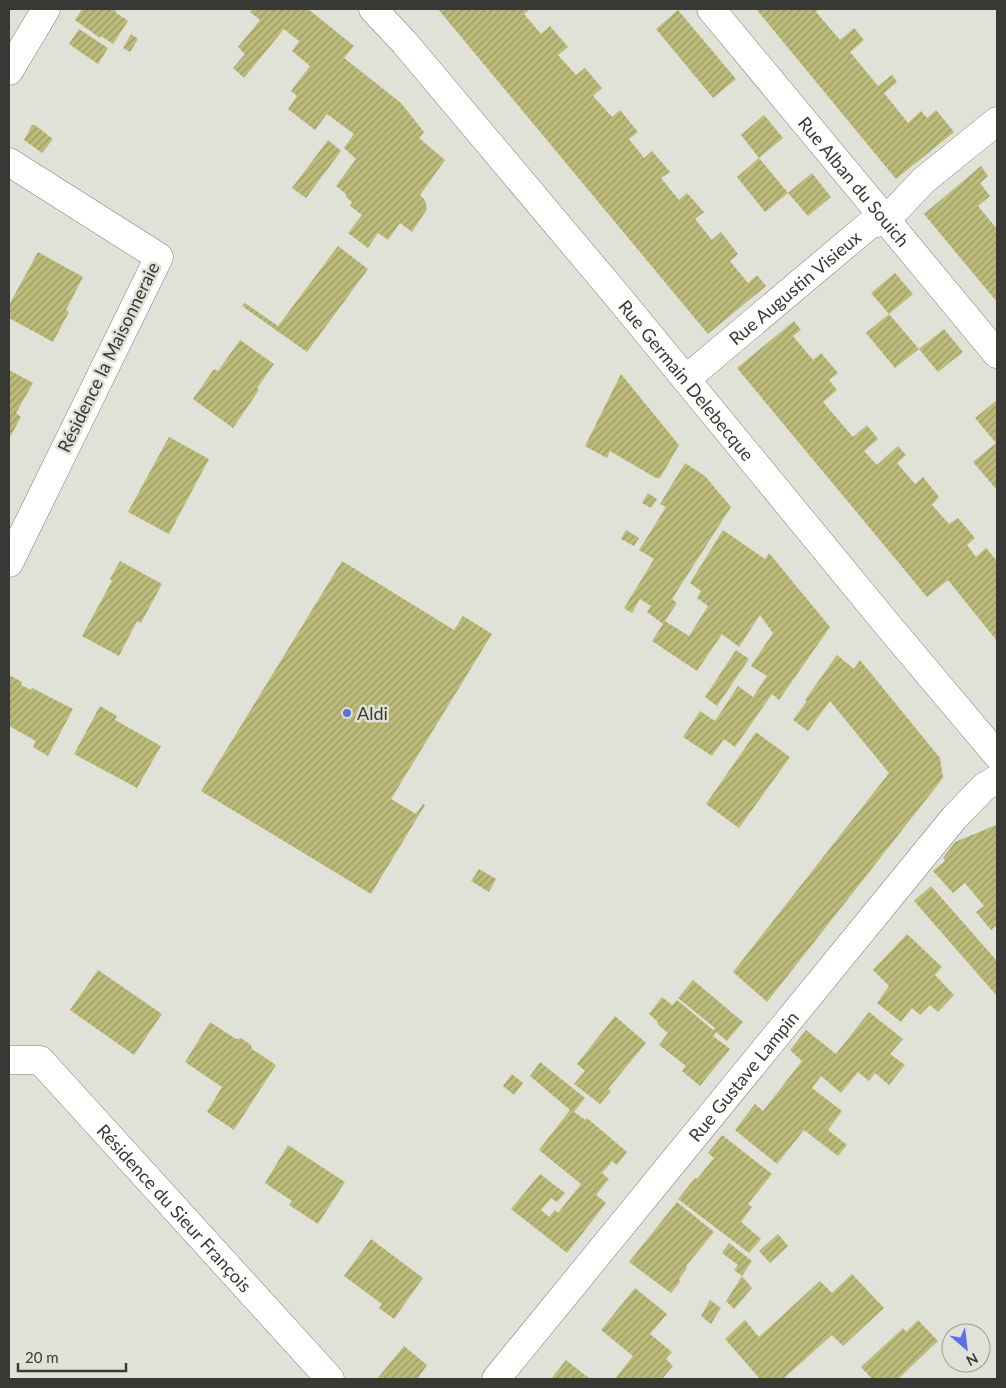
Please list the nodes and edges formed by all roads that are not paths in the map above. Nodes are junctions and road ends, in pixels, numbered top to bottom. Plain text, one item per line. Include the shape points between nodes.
1 (46, 9) edge
2 (373, 9) edge
3 (711, 9) edge
4 (9, 71) edge
5 (997, 121) edge
6 (9, 162) edge
7 (886, 220) junction
8 (997, 354) edge
9 (686, 379) junction
10 (9, 563) edge
11 (997, 755) edge
12 (997, 779) edge
13 (9, 1060) edge
14 (330, 1379) edge
15 (496, 1379) edge

1 - 4 street
2 - 9 street, Rue Germain Delebecque via 411,49
3 - 7 street, Rue Alban du Souich
5 - 7 street, Rue Augustin Visieux via 924,180
6 - 10 street, Résidence la Maisonneraie via 159,257
7 - 8 street, Rue Alban du Souich
7 - 9 street, Rue Augustin Visieux via 869,225
9 - 11 street, Rue Germain Delebecque
12 - 15 street, Rue Gustave Lampin via 984,786 954,818
13 - 14 street, Résidence du Sieur François via 40,1060

